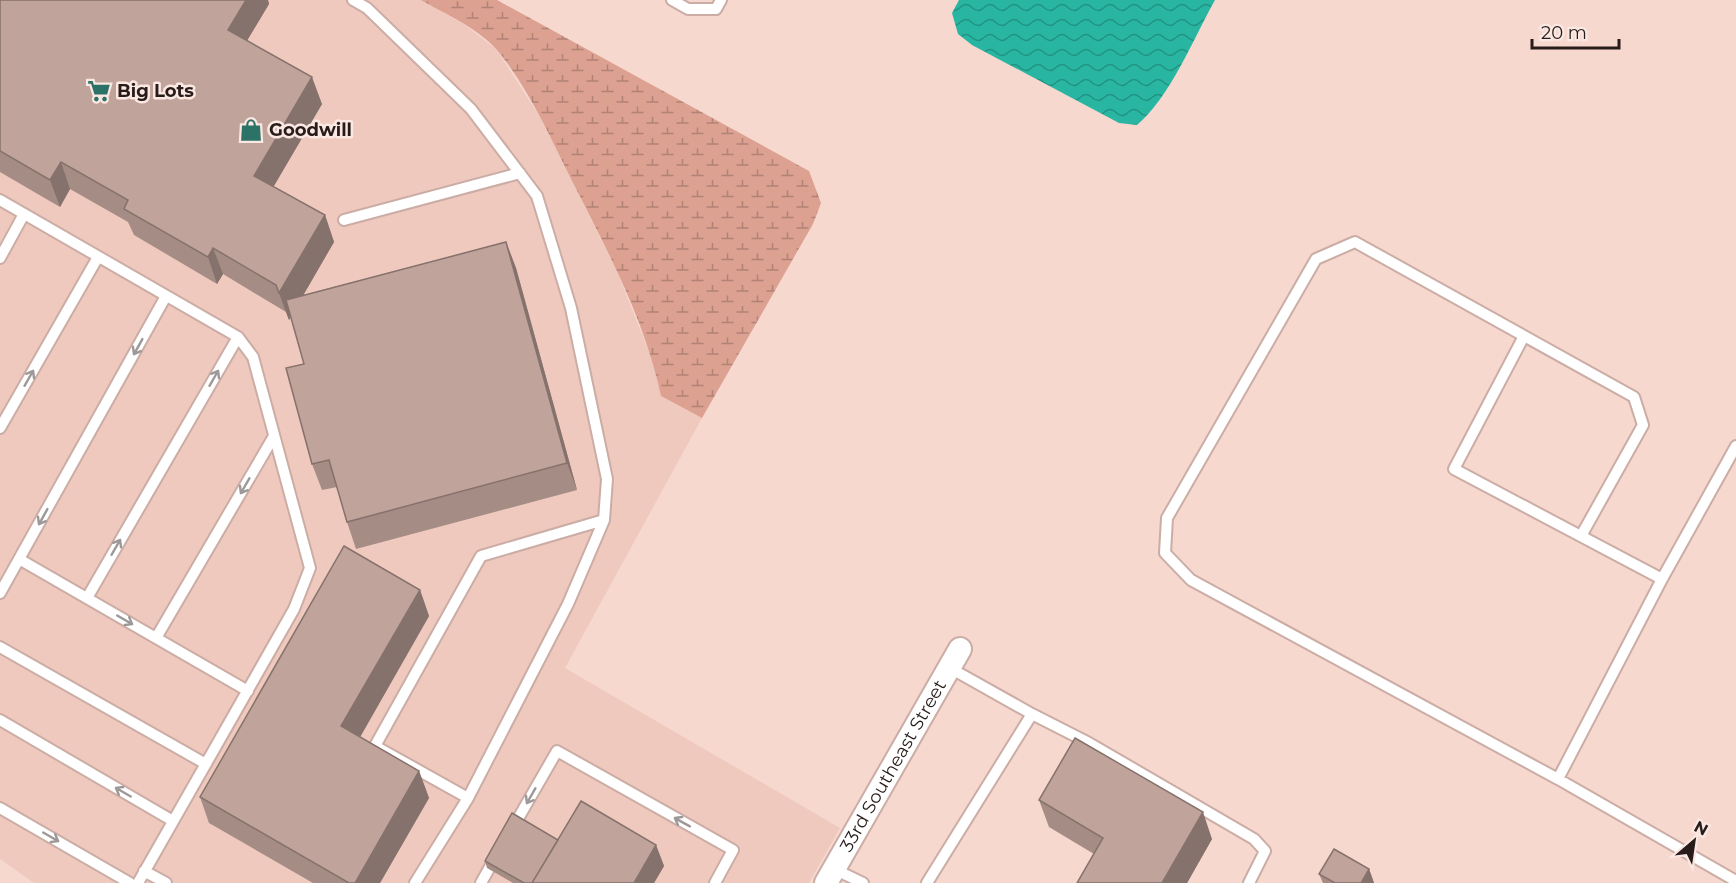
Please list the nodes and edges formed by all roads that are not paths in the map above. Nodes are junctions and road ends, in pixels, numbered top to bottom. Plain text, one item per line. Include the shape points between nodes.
1 (353, 0) edge
2 (672, 0) edge
3 (721, 0) edge
4 (519, 173) junction
5 (0, 200) edge
6 (24, 214) junction
7 (344, 220) dead end
8 (98, 257) junction
9 (0, 258) edge
10 (166, 296) junction
11 (1524, 336) junction
12 (238, 337) junction
13 (0, 429) edge
14 (274, 436) junction
15 (1736, 446) edge
16 (604, 520) junction
17 (1581, 536) junction
18 (19, 559) junction
19 (1662, 579) junction
20 (0, 593) edge
21 (87, 598) junction
22 (156, 638) junction
23 (0, 647) edge
24 (955, 659) joint
25 (248, 691) junction
26 (1032, 714) junction
27 (0, 720) edge
28 (206, 764) junction
29 (1558, 778) junction
30 (468, 798) junction
31 (0, 808) edge
32 (173, 821) junction
33 (504, 842) edge
34 (498, 853) edge
35 (144, 871) junction
36 (830, 876) edge
37 (1736, 881) edge
38 (130, 883) edge
39 (138, 883) edge
40 (166, 883) edge
41 (415, 883) edge
42 (481, 883) edge
43 (714, 883) edge
44 (863, 883) edge
45 (927, 883) edge
46 (1249, 883) edge

1 - 4 lane via 367,8 471,109
2 - 3 lane via 688,9 716,9
4 - 7 lane
4 - 16 lane via 537,196 571,308 607,479
5 - 6 lane
6 - 8 lane
6 - 9 lane
8 - 10 lane
13 -> 8 lane
10 - 12 lane
10 -> 18 lane
11 - 17 lane via 1634,398 1643,425
11 - 17 lane via 1454,469
11 - 29 lane via 1355,242 1316,259 1167,518 1165,553 1191,580
12 - 14 lane via 253,357
21 -> 12 lane
14 -> 22 lane
14 - 25 lane via 310,568 294,609
15 - 19 lane
16 - 30 lane via 568,604
16 - 30 lane via 481,556 375,746
17 - 19 lane
18 - 20 lane
18 - 21 lane
19 - 29 lane
21 -> 22 lane
22 - 25 lane
23 - 28 lane
24 - 26 lane
24 - 36 street, 33rd Southeast Street
25 - 28 lane
26 - 45 lane
26 - 46 lane via 1254,839 1265,851
32 -> 27 lane
28 - 32 lane
29 - 37 lane
30 - 41 lane
31 -> 38 lane
32 - 35 lane
43 -> 33 lane via 733,850 557,751
34 - 42 lane
35 - 39 lane
35 - 40 lane
36 - 44 lane

